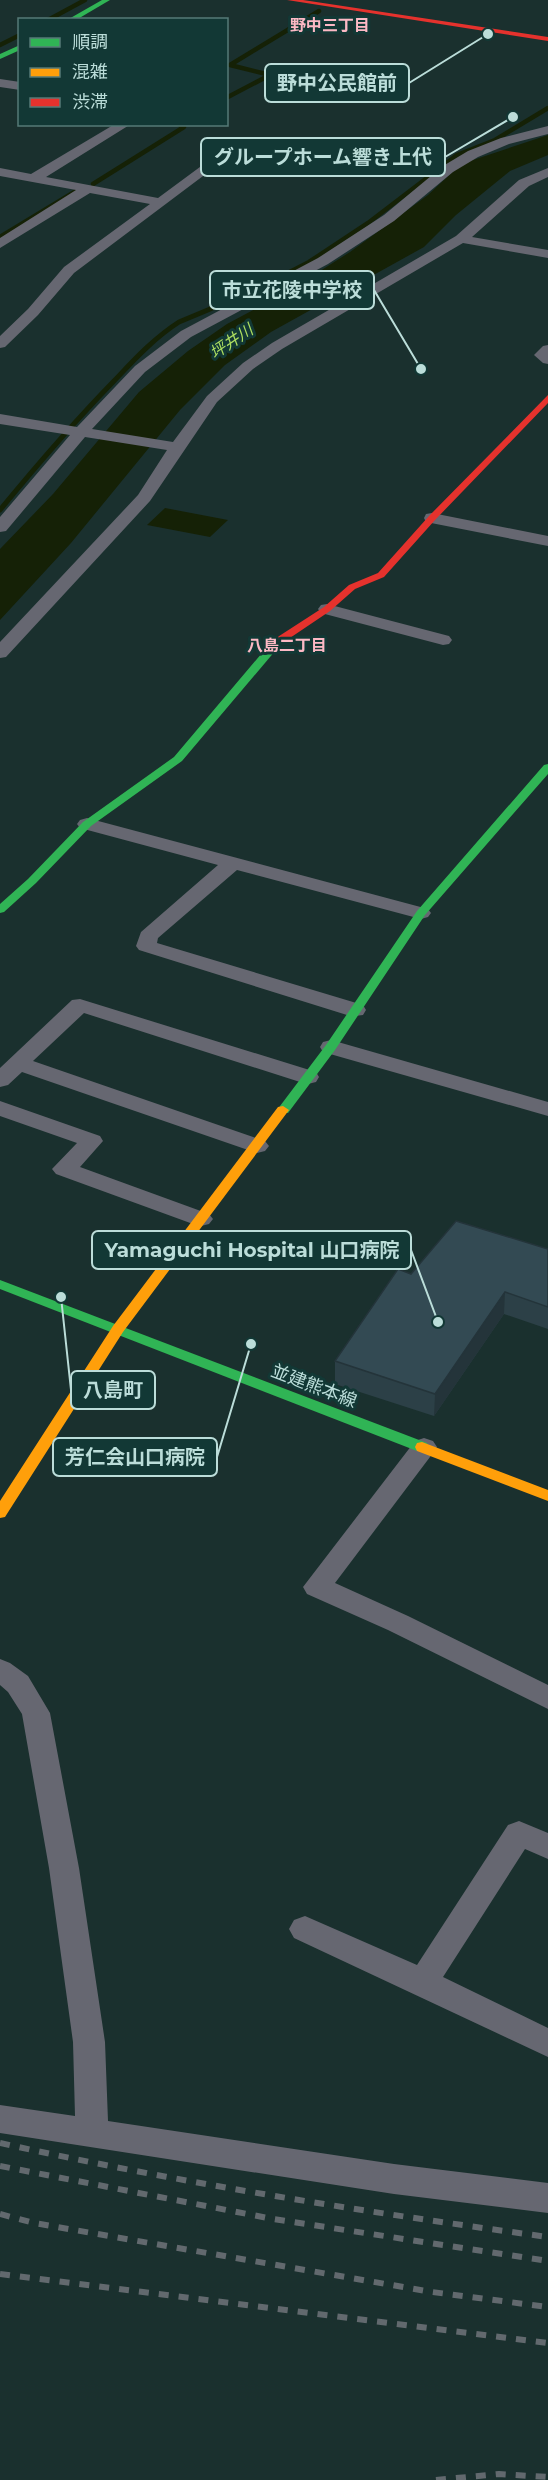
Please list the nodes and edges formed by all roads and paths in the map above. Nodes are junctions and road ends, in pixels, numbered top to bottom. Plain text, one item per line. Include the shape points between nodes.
1 (107, 0) edge
2 (290, 0) edge
3 (327, 0) edge
4 (74, 18) edge
5 (548, 34) edge
6 (548, 39) edge
7 (18, 47) edge
8 (0, 57) edge
9 (0, 83) edge
10 (18, 86) edge
11 (538, 119) dead end
12 (122, 126) edge
13 (548, 130) edge
14 (505, 141) junction
15 (209, 167) dead end
16 (0, 172) edge
17 (548, 172) edge
18 (34, 178) junction
19 (89, 188) junction
20 (159, 202) junction
21 (461, 239) junction
22 (0, 244) edge
23 (548, 254) edge
24 (0, 344) edge
25 (548, 350) edge
26 (548, 360) edge
27 (548, 399) edge
28 (0, 418) edge
29 (87, 434) junction
30 (170, 446) junction
31 (432, 518) junction
32 (0, 527) edge
33 (548, 541) edge
34 (327, 609) junction
35 (443, 640) dead end
36 (0, 653) edge
37 (548, 767) edge
38 (87, 824) junction
39 (233, 863) junction
40 (0, 910) edge
41 (421, 913) junction
42 (355, 1010) junction
43 (331, 1047) junction
44 (18, 1063) junction
45 (308, 1077) junction
46 (0, 1080) edge
47 (0, 1108) edge
48 (548, 1109) edge
49 (256, 1146) junction
50 (201, 1219) junction
51 (0, 1284) edge
52 (118, 1329) junction
53 (424, 1448) junction
54 (548, 1496) edge
55 (0, 1513) edge
56 (0, 1670) edge
57 (548, 1698) edge
58 (548, 1847) edge
59 (305, 1929) dead end
60 (423, 1982) junction
61 (548, 2043) edge
62 (0, 2119) edge
63 (92, 2134) junction
64 (548, 2198) edge

1 - 4 street
2 - 6 street
3 - 5 street
7 - 8 street
9 - 10 street
11 - 14 street
12 - 18 street
13 - 14 street
14 - 29 street via 448,169 389,218 323,261 186,334 140,369
15 - 20 street
16 - 18 street
17 - 21 street via 524,183
18 - 19 street
19 - 20 street
19 - 22 street
20 - 24 street via 69,270
21 - 23 street
21 - 30 street via 248,366
25 - 26 street via 541,355
27 - 31 street
28 - 29 street
29 - 30 street
29 - 32 street
30 - 36 street via 144,498
31 - 33 street
31 - 34 street via 381,575 352,587
34 - 35 street
34 - 38 street via 273,645 178,759
37 - 41 street
38 - 39 street
38 - 40 street
39 - 41 street
39 - 42 street via 148,936 146,946
41 - 42 street
42 - 43 street
43 - 45 street
43 - 48 street
44 - 45 street via 80,1005
44 - 46 street
44 - 49 street
45 - 49 street
47 - 50 street via 92,1141 64,1169
49 - 50 street
50 - 52 street
51 - 52 street, 並建熊本線
52 - 53 street, 並建熊本線
52 - 55 street
53 - 54 street, 並建熊本線
53 - 57 street via 317,1587
56 - 63 street via 18,1684 36,1713 89,2042
58 - 60 street via 519,1833
59 - 60 street
60 - 61 street
62 - 63 street
63 - 64 street

